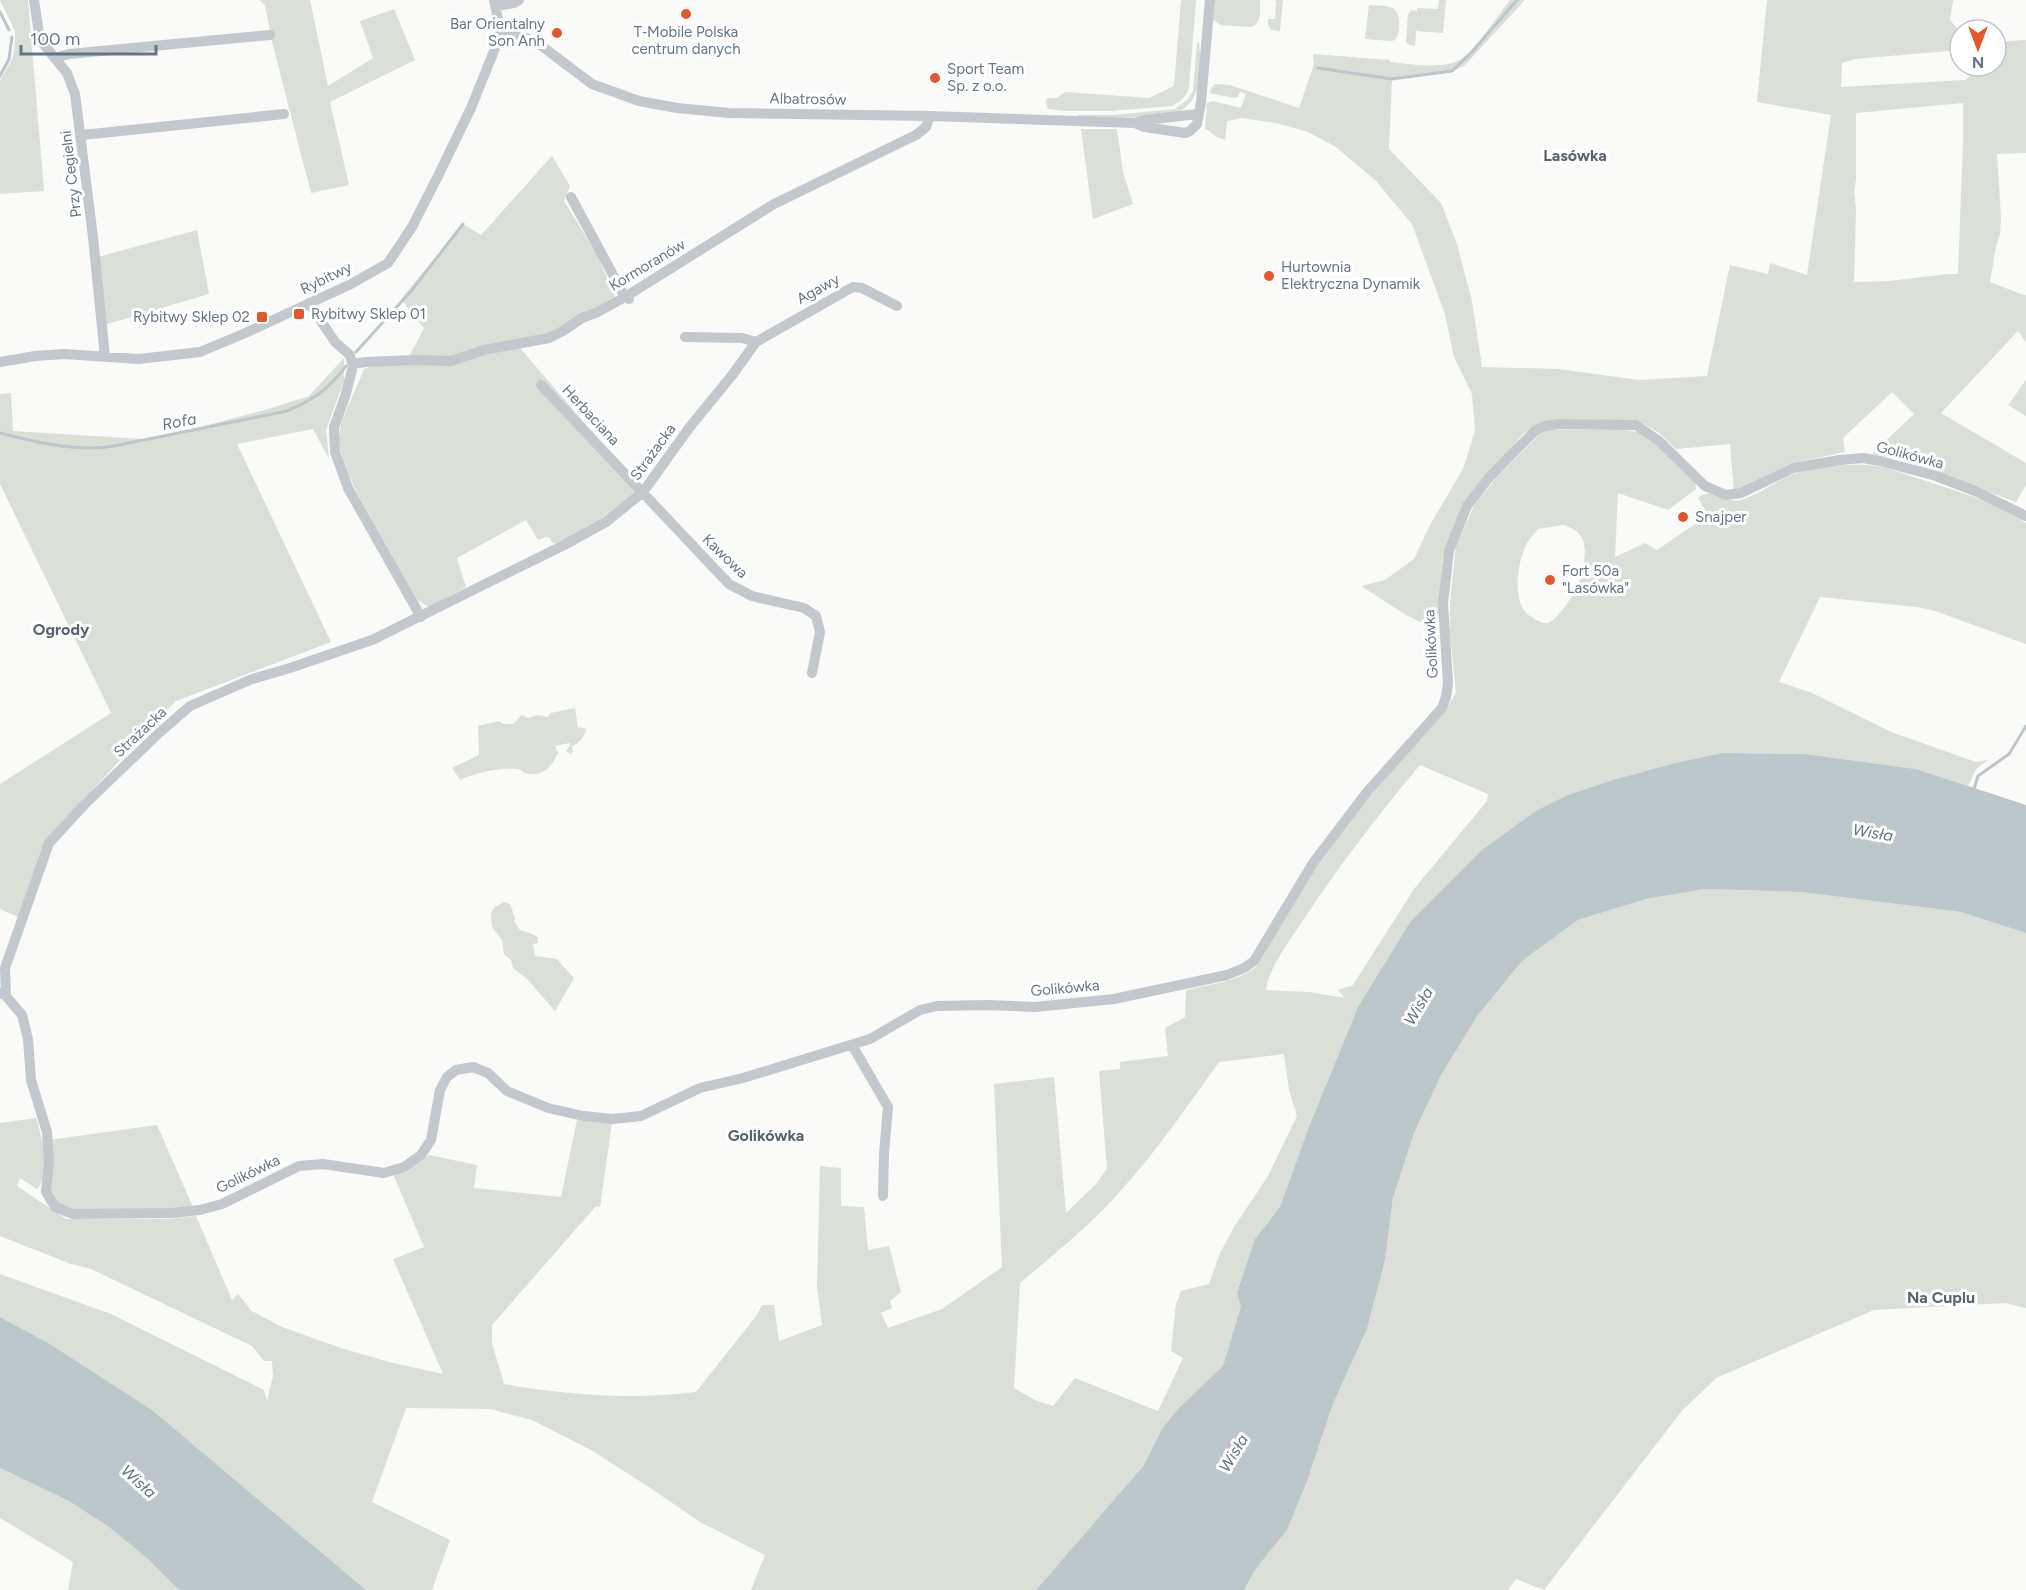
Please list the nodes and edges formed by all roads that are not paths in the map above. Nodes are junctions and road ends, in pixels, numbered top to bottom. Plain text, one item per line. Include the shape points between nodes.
1 (34, 0) edge
2 (519, 0) edge
3 (1210, 0) edge
4 (495, 3) edge
5 (500, 30) junction
6 (270, 35) dead end
7 (55, 58) junction
8 (284, 114) dead end
9 (930, 116) junction
10 (1198, 119) junction
11 (1135, 123) junction
12 (81, 135) junction
13 (571, 196) dead end
14 (629, 299) junction
15 (309, 303) junction
16 (897, 306) dead end
17 (685, 337) dead end
18 (756, 342) junction
19 (105, 357) junction
20 (0, 362) edge
21 (352, 364) junction
22 (541, 385) dead end
23 (644, 492) junction
24 (2026, 516) edge
25 (421, 617) junction
26 (812, 674) dead end
27 (3, 995) edge
28 (852, 1045) junction
29 (883, 1196) dead end

1 - 7 street, Przy Cegielni via 38,35
2 - 4 street, Rybitwy
3 - 10 street
4 - 5 street, Rybitwy
5 - 9 street, Albatrosów via 535,42 592,84 652,104 729,113
5 - 15 street, Rybitwy via 471,108 412,227 388,263
6 - 7 street
7 - 12 street, Przy Cegielni via 73,86
8 - 12 street
9 - 11 street, Albatrosów
9 - 14 street, Kormoranów via 926,127 916,135 774,204
10 - 11 street, Albatrosów
10 - 11 street, Albatrosów via 1185,133
12 - 19 street, Przy Cegielni
13 - 14 street
14 - 21 street, Kormoranów via 582,318 549,338 451,361
15 - 19 street, Rybitwy via 200,352 139,359
15 - 21 street via 335,342 350,355
16 - 18 street, Agawy via 853,287
17 - 18 street via 742,338
18 - 23 street, Strażacka
19 - 20 street, Rybitwy via 64,354
21 - 25 street via 334,427 335,452 348,488
22 - 23 street, Herbaciana
23 - 25 street, Strażacka via 606,522
23 - 26 street, Kawowa via 729,584 752,596 804,608 816,616 820,632
24 - 28 street, Golikówka via 1936,476 1863,458 1793,468 1741,493 1726,495 1705,486 1659,441 1636,425 1545,426 1510,456 1467,506 1449,551 1443,603 1448,684 1442,708 1367,792 1313,863 1254,961 1227,975 1114,999 1035,1007 937,1006 920,1010
25 - 27 street, Strażacka via 372,640 242,683 190,706 159,733 49,843 6,968
27 - 28 street, Golikówka via 22,1015 28,1039 31,1080 47,1132 46,1192 55,1207 72,1214 172,1214 201,1210 222,1204 299,1166 323,1164 384,1173 404,1167 421,1155 431,1140 440,1090 447,1077 473,1066 488,1073 507,1091 548,1108 613,1119 640,1116 700,1088
28 - 29 street via 888,1107

